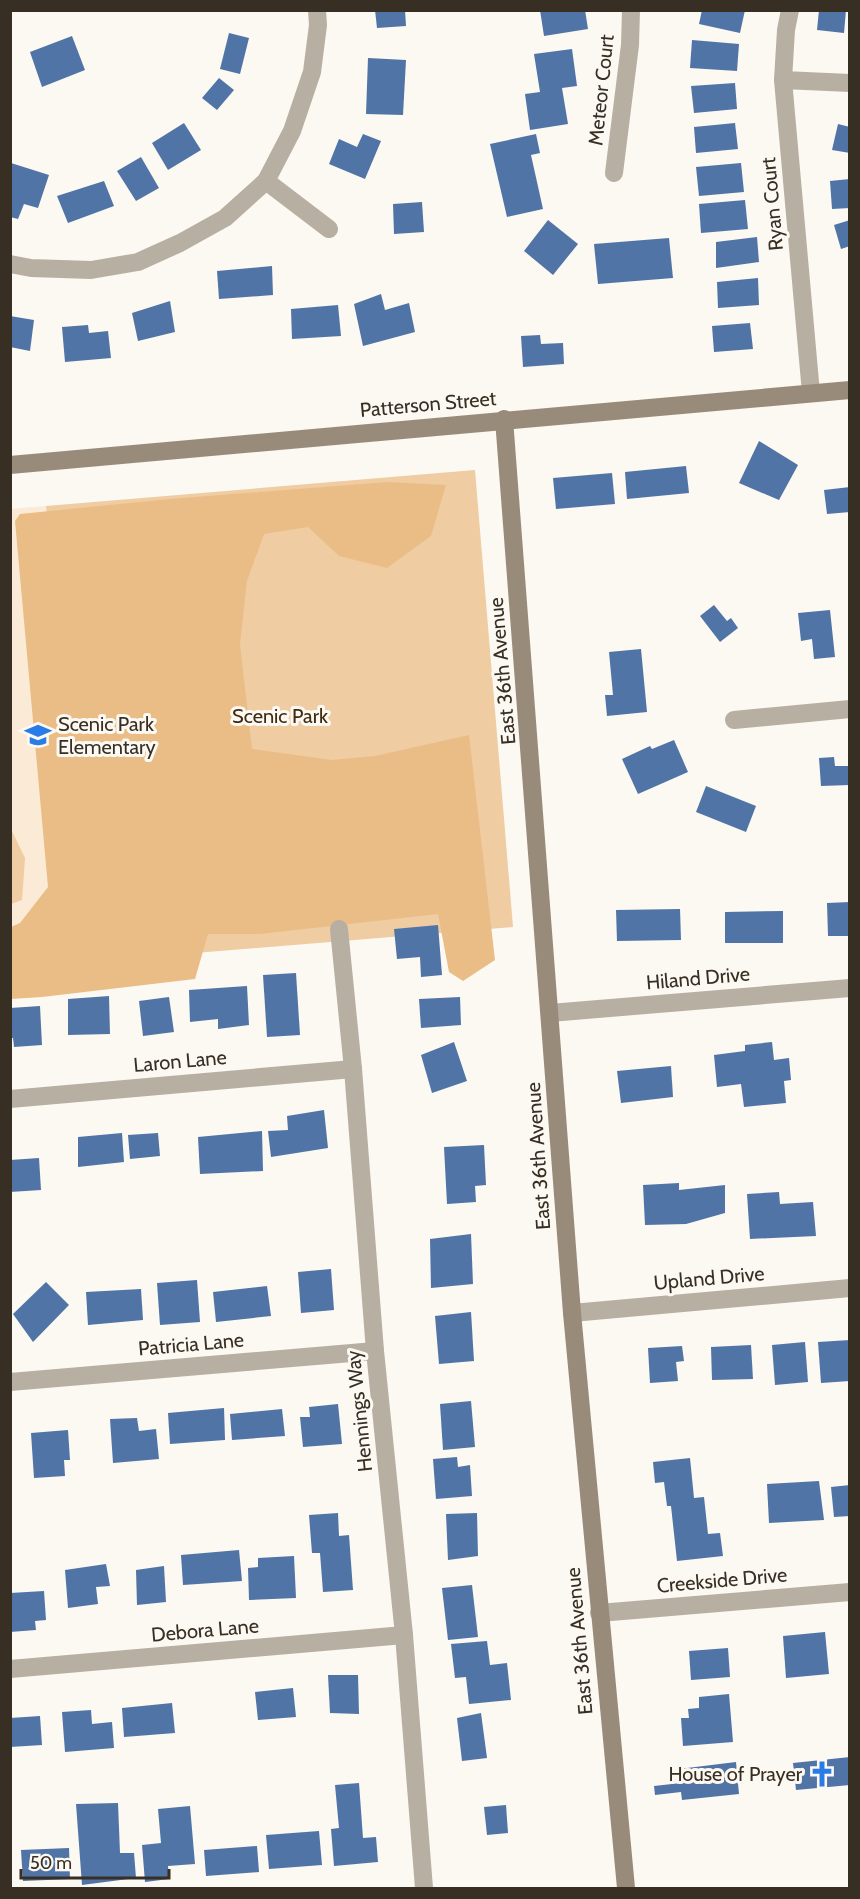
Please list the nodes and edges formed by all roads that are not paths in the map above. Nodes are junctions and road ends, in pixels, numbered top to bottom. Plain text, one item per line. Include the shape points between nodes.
1 (317, 10) edge
2 (631, 10) edge
3 (790, 10) edge
4 (783, 80) junction
5 (849, 83) edge
6 (614, 173) dead end
7 (266, 181) junction
8 (329, 229) dead end
9 (10, 264) edge
10 (849, 390) edge
11 (812, 393) junction
12 (504, 419) junction
13 (10, 465) edge
14 (849, 709) edge
15 (735, 720) dead end
16 (339, 929) dead end
17 (849, 988) edge
18 (550, 1013) junction
19 (353, 1069) junction
20 (10, 1098) edge
21 (849, 1288) edge
22 (572, 1313) junction
23 (375, 1351) junction
24 (10, 1382) edge
25 (849, 1592) edge
26 (599, 1613) junction
27 (404, 1635) junction
28 (10, 1669) edge
29 (424, 1888) edge
30 (626, 1888) edge

1 - 7 street via 312,72 292,131
2 - 6 street, Meteor Court
3 - 4 street, Ryan Court
4 - 5 street
4 - 11 street, Ryan Court
7 - 8 street
7 - 9 street via 225,218 138,262 91,270
10 - 11 street, Patterson Street
11 - 12 street, Patterson Street
12 - 13 street, Patterson Street
12 - 18 street, East 36th Avenue
14 - 15 street
16 - 19 street, Hennings Way
17 - 18 street, Hiland Drive
18 - 22 street, East 36th Avenue
19 - 20 street, Laron Lane
19 - 23 street, Hennings Way
21 - 22 street, Upland Drive
22 - 26 street, East 36th Avenue
23 - 24 street, Patricia Lane
23 - 27 street, Hennings Way
25 - 26 street, Creekside Drive
26 - 30 street, East 36th Avenue
27 - 28 street, Debora Lane
27 - 29 street, Hennings Way

